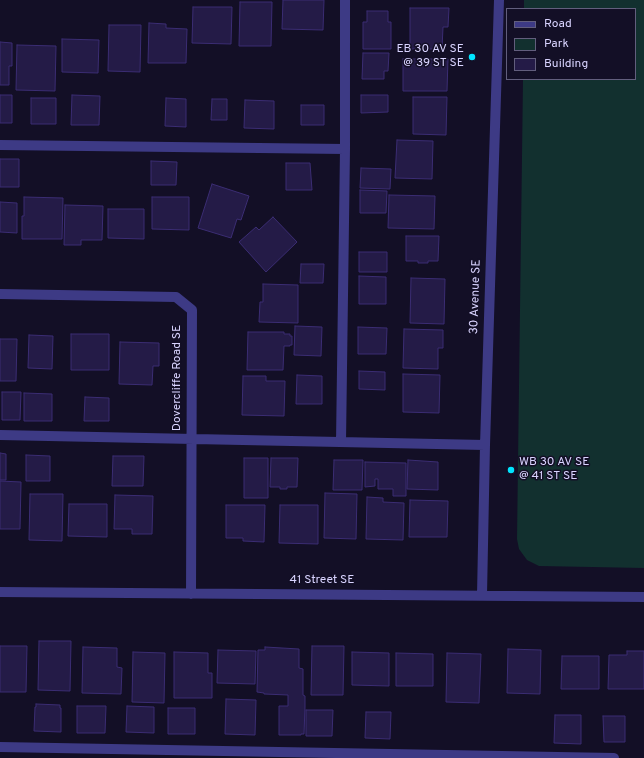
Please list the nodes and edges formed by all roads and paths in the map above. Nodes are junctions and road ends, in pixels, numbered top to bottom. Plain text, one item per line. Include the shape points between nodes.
1 (345, 0) edge
2 (499, 0) edge
3 (0, 145) edge
4 (345, 148) junction
5 (0, 294) edge
6 (0, 435) edge
7 (191, 439) junction
8 (341, 442) junction
9 (485, 445) junction
10 (0, 592) edge
11 (191, 594) junction
12 (482, 595) junction
13 (644, 597) edge
14 (0, 747) edge
15 (614, 758) edge

1 - 4 street
2 - 9 street, 30 Avenue SE
3 - 4 street
4 - 8 street
5 - 7 street, Dovercliffe Road SE via 176,297 192,310
6 - 7 street
7 - 8 street
7 - 11 street, Dovercliffe Road SE
8 - 9 street
9 - 12 street, 30 Avenue SE
10 - 11 street, 41 Street SE
11 - 12 street, 41 Street SE
12 - 13 street, 41 Street SE
14 - 15 street

